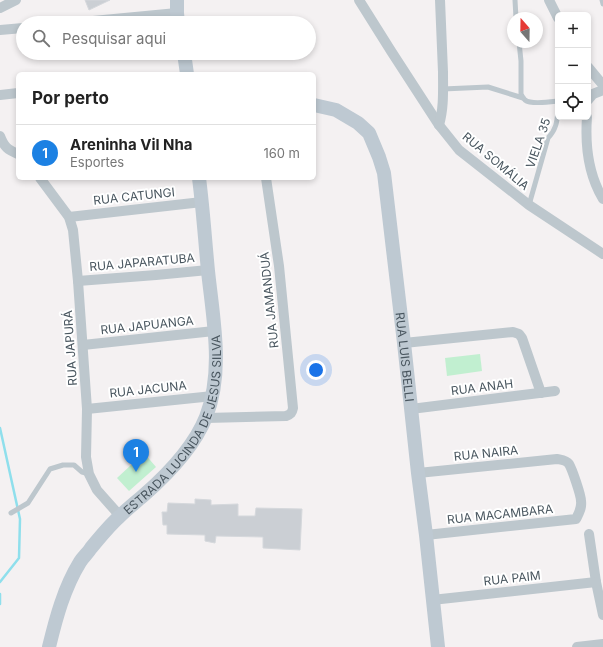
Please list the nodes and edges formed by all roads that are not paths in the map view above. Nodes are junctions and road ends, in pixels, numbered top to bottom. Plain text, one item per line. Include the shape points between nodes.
1 (16, 0) edge
2 (359, 0) edge
3 (440, 0) edge
4 (515, 0) edge
5 (549, 0) edge
6 (602, 0) edge
7 (603, 4) edge
8 (0, 8) edge
9 (177, 12) edge
10 (516, 12) edge
11 (555, 12) edge
12 (139, 16) edge
13 (16, 29) edge
14 (0, 30) edge
15 (520, 48) edge
16 (185, 60) edge
17 (591, 71) edge
18 (187, 72) edge
19 (603, 85) edge
20 (443, 88) junction
21 (603, 90) edge
22 (16, 93) edge
23 (0, 95) edge
24 (591, 96) edge
25 (523, 98) junction
26 (555, 102) edge
27 (316, 105) edge
28 (556, 120) edge
29 (587, 120) edge
30 (439, 125) junction
31 (0, 136) edge
32 (16, 153) edge
33 (41, 180) edge
34 (199, 180) edge
35 (266, 180) edge
36 (603, 199) edge
37 (202, 202) junction
38 (529, 205) junction
39 (69, 217) junction
40 (603, 254) edge
41 (208, 270) junction
42 (78, 281) junction
43 (214, 331) junction
44 (404, 343) junction
45 (83, 345) junction
46 (555, 391) dead end
47 (541, 393) junction
48 (213, 396) junction
49 (87, 409) junction
50 (411, 410) junction
51 (206, 418) junction
52 (418, 473) junction
53 (89, 474) junction
54 (11, 513) dead end
55 (120, 516) junction
56 (576, 519) joint
57 (589, 534) dead end
58 (426, 535) junction
59 (596, 582) junction
60 (432, 600) junction
61 (603, 615) edge
62 (603, 644) edge
63 (49, 647) edge
64 (438, 647) edge
65 (577, 647) edge

1 - 8 street
2 - 30 street, RUA SOMÁLIA
3 - 20 street
4 - 10 lane
5 - 11 street
6 - 7 lane
9 - 12 street
13 - 14 street
15 - 25 lane
16 - 18 street
17 - 19 street
20 - 25 lane via 488,86
20 - 30 street
21 - 24 street
22 - 23 street
25 - 26 lane via 532,102
27 - 44 street, RUA LUIS BELLI via 336,110 358,123 369,133 380,157
28 - 38 lane, VIELA 35 via 548,138
29 - 36 street via 587,154 593,178
30 - 38 street, RUA SOMÁLIA via 459,150
31 - 32 street via 5,146
33 - 39 street, RUA JAPURÁ
34 - 37 street, ESTRADA LUCINDA DE JESUS SILVA
35 - 51 street, RUA JAMANDUÁ via 279,266 292,412 286,416
37 - 39 street, RUA CATUNGI
37 - 41 street, ESTRADA LUCINDA DE JESUS SILVA
38 - 40 street, RUA SOMÁLIA
39 - 42 street, RUA JAPURÁ via 73,230
41 - 42 street, RUA JAPARATUBA
41 - 43 street, ESTRADA LUCINDA DE JESUS SILVA
42 - 45 street, RUA JAPURÁ
43 - 45 street, RUA JAPUANGA
43 - 48 street, ESTRADA LUCINDA DE JESUS SILVA via 216,372
44 - 47 street via 512,332 519,334
44 - 50 street, RUA LUIS BELLI
45 - 49 street, RUA JAPURÁ
46 - 47 street, RUA ANAH
47 - 50 street, RUA ANAH
48 - 49 street, RUA JACUNA
48 - 51 street, ESTRADA LUCINDA DE JESUS SILVA
49 - 53 street, RUA JAPURÁ via 86,457
50 - 52 street, RUA LUIS BELLI
51 - 55 street, ESTRADA LUCINDA DE JESUS SILVA via 195,438 165,476
52 - 56 street, RUA NAIRA via 564,460 582,499
52 - 58 street, RUA LUIS BELLI
53 - 54 lane via 82,472 74,464 50,469 28,503
53 - 55 street, RUA JAPURÁ via 97,490
55 - 63 street, ESTRADA LUCINDA DE JESUS SILVA via 80,562 67,588
56 - 58 street, RUA MACAMBARA
57 - 59 street
58 - 60 street, RUA LUIS BELLI
59 - 60 street, RUA PAIM
59 - 61 street
60 - 64 street, RUA LUIS BELLI
62 - 65 street

